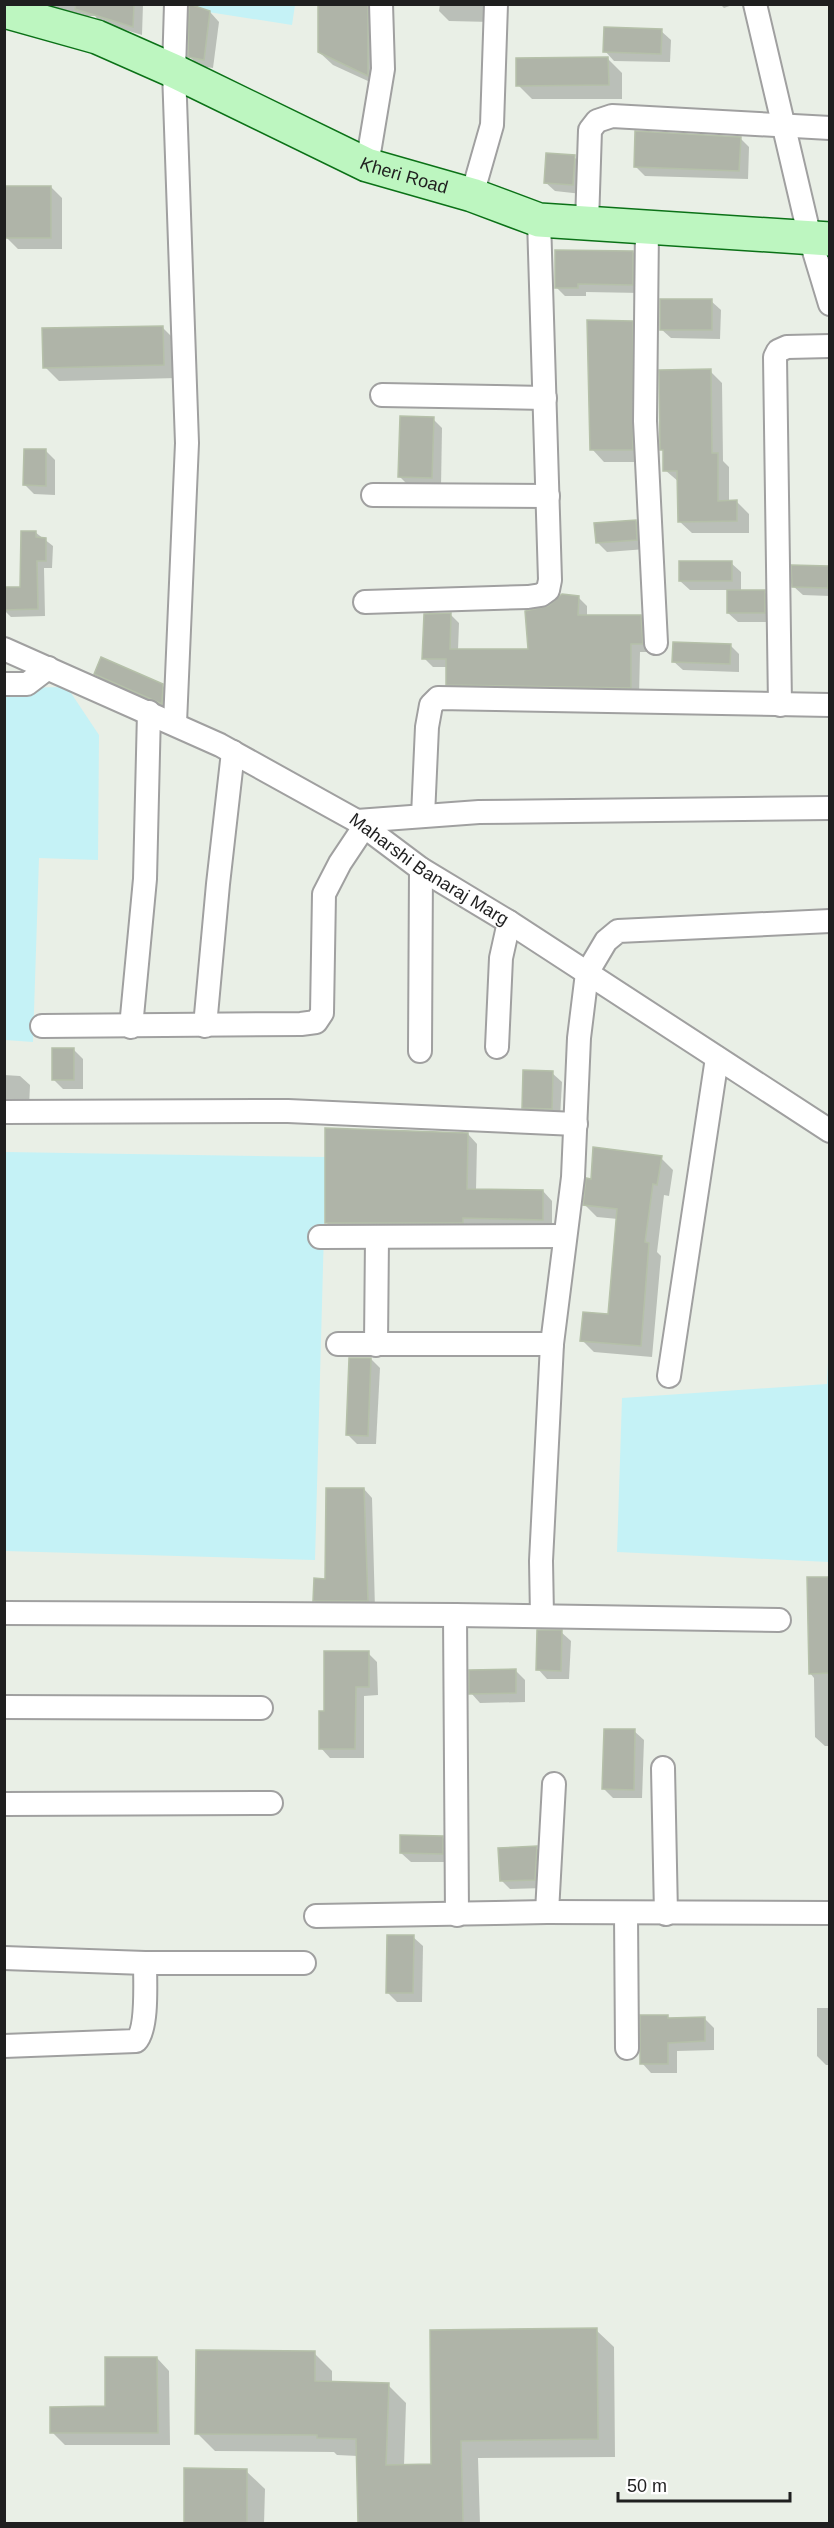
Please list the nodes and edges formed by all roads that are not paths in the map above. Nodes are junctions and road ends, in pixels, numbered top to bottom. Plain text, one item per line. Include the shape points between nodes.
1 (176, 4) edge
2 (381, 4) edge
3 (496, 4) edge
4 (755, 4) edge
5 (4, 11) edge
6 (174, 71) junction
7 (784, 126) junction
8 (830, 128) edge
9 (367, 165) junction
10 (472, 195) junction
11 (539, 220) junction
12 (587, 223) junction
13 (647, 227) junction
14 (820, 238) edge
15 (830, 304) edge
16 (830, 346) edge
17 (382, 395) dead end
18 (545, 398) junction
19 (373, 495) dead end
20 (548, 496) junction
21 (365, 602) dead end
22 (656, 643) dead end
23 (4, 649) edge
24 (48, 668) junction
25 (4, 684) edge
26 (780, 705) junction
27 (830, 705) edge
28 (149, 712) junction
29 (176, 723) junction
30 (233, 752) junction
31 (830, 808) edge
32 (423, 816) junction
33 (361, 824) junction
34 (421, 869) junction
35 (830, 921) edge
36 (509, 922) junction
37 (587, 973) junction
38 (42, 1026) dead end
39 (205, 1026) junction
40 (131, 1027) junction
41 (497, 1047) dead end
42 (420, 1051) dead end
43 (717, 1058) junction
44 (4, 1112) edge
45 (576, 1124) junction
46 (830, 1131) edge
47 (565, 1236) junction
48 (320, 1237) dead end
49 (377, 1237) junction
50 (338, 1344) dead end
51 (552, 1344) junction
52 (376, 1345) junction
53 (669, 1376) dead end
54 (4, 1613) edge
55 (455, 1615) junction
56 (542, 1616) junction
57 (779, 1620) dead end
58 (4, 1707) edge
59 (261, 1708) dead end
60 (663, 1768) dead end
61 (554, 1784) dead end
62 (271, 1803) dead end
63 (4, 1804) edge
64 (547, 1912) junction
65 (830, 1912) edge
66 (626, 1914) junction
67 (666, 1914) junction
68 (457, 1915) junction
69 (316, 1916) dead end
70 (4, 1958) edge
71 (145, 1963) junction
72 (304, 1963) dead end
73 (4, 2046) edge
74 (627, 2048) dead end

1 - 6 street
2 - 9 street via 383,69
3 - 10 street via 492,125
4 - 7 street
5 - 6 street, Kheri Road via 98,37
6 - 9 street, Kheri Road
6 - 29 street via 187,443
7 - 8 street
7 - 12 street via 612,116 597,121 590,130
7 - 14 street
9 - 10 street, Kheri Road
10 - 11 street, Kheri Road
11 - 12 street, Kheri Road
11 - 18 street
12 - 13 street, Kheri Road
13 - 14 street, Kheri Road
13 - 22 street via 645,421
14 - 15 street
16 - 26 street via 787,347 775,357
17 - 18 street
18 - 20 street
19 - 20 street
20 - 21 street via 550,579 548,590 541,595
23 - 24 street, Maharshi Banaraj Marg
24 - 25 street via 27,684
24 - 28 street, Maharshi Banaraj Marg
26 - 27 street
26 - 32 street via 438,699 431,705 427,727
28 - 29 street, Maharshi Banaraj Marg
28 - 40 street via 145,879
29 - 30 street, Maharshi Banaraj Marg
30 - 33 street, Maharshi Banaraj Marg
30 - 39 street
31 - 32 street
32 - 33 street
33 - 34 street, Maharshi Banaraj Marg
33 - 39 street via 324,894 322,1013 316,1022
34 - 36 street, Maharshi Banaraj Marg
34 - 42 street
35 - 37 street via 618,932 606,941
36 - 37 street, Maharshi Banaraj Marg
36 - 41 street via 501,958
37 - 43 street, Maharshi Banaraj Marg
37 - 45 street via 579,1038
38 - 40 street
39 - 40 street
43 - 46 street, Maharshi Banaraj Marg
43 - 53 street
44 - 45 street via 288,1111
45 - 47 street
47 - 49 street
47 - 51 street
48 - 49 street
49 - 52 street
50 - 52 street
51 - 52 street
51 - 56 street via 541,1561
54 - 55 street
55 - 56 street
55 - 68 street
56 - 57 street
58 - 59 street
60 - 67 street
61 - 64 street
62 - 63 street
64 - 66 street
64 - 68 street
65 - 67 street
66 - 67 street
66 - 74 street
68 - 69 street
70 - 71 street
71 - 72 street
71 - 73 street via 142,2026 136,2041

